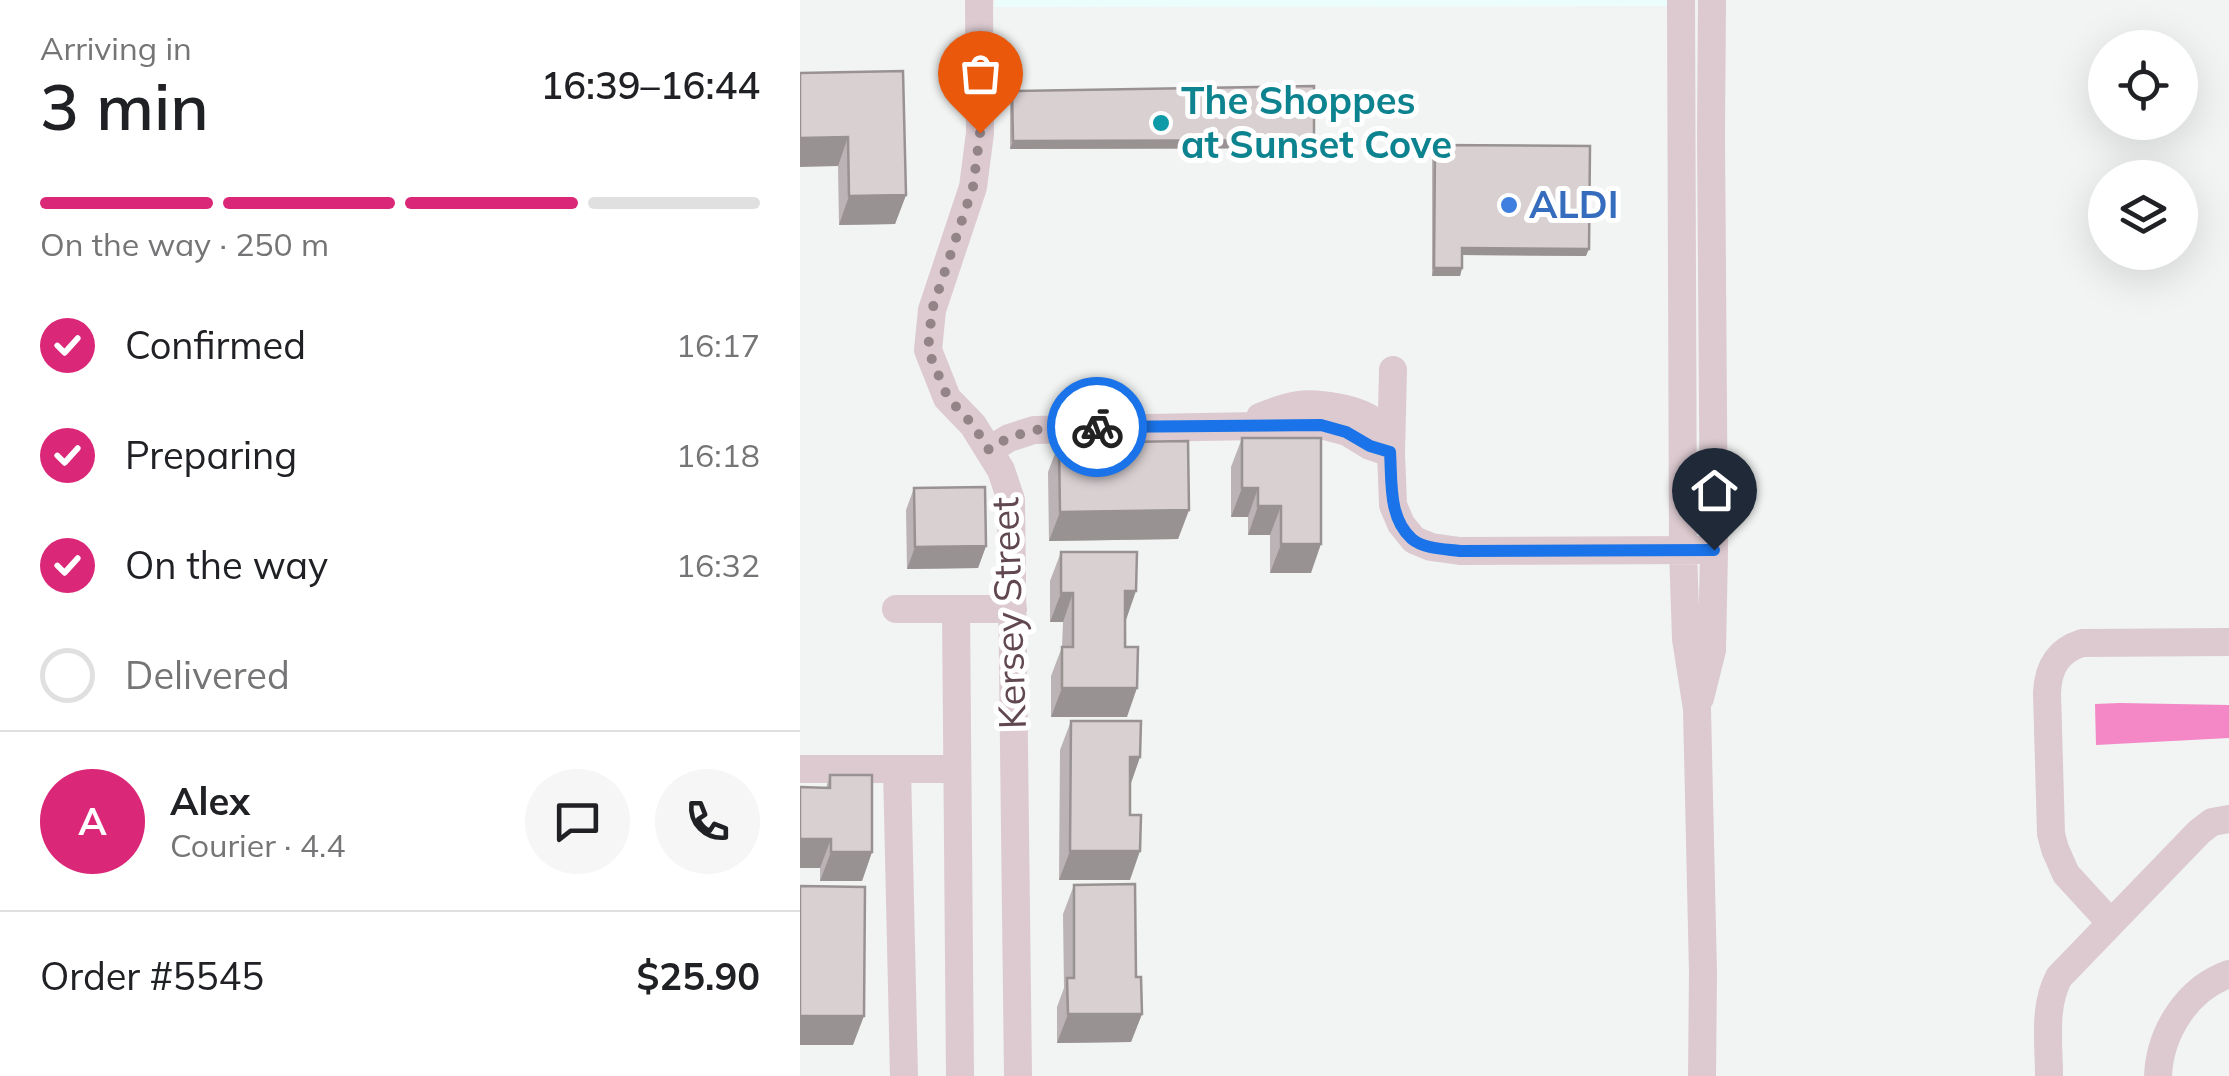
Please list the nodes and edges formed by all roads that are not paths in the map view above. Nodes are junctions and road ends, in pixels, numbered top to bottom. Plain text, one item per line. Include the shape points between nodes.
1 (979, 0) edge
2 (1681, 0) edge
3 (1712, 0) edge
4 (1682, 133) junction
5 (1711, 134) junction
6 (1682, 298) junction
7 (1713, 298) junction
8 (1394, 370) dead end
9 (989, 450) junction
10 (1390, 452) junction
11 (1683, 550) junction
12 (1714, 550) junction
13 (896, 609) dead end
14 (956, 609) junction
15 (1014, 609) junction
16 (2229, 642) edge
17 (1697, 709) junction
18 (800, 769) edge
19 (897, 769) junction
20 (958, 769) junction
21 (2229, 819) edge
22 (2110, 922) junction
23 (2229, 974) edge
24 (904, 1076) edge
25 (960, 1076) edge
26 (1018, 1076) edge
27 (1702, 1076) edge
28 (2049, 1076) edge
29 (2158, 1076) edge

1 - 9 street, Kersey Street via 980,133 973,187 932,310 928,350 948,398
2 - 4 street
3 - 5 street
4 - 5 street
4 - 6 street
5 - 7 street
6 - 7 street
6 - 11 street
7 - 12 street
8 - 10 street
9 - 10 street via 1034,430 1321,425
9 - 15 street, Kersey Street via 1011,500
10 - 11 street via 1393,505 1401,524 1431,547
11 - 12 street
11 - 17 street
12 - 17 street via 1712,650
13 - 14 street
14 - 15 street
14 - 20 street
15 - 26 street, Kersey Street
16 - 22 street via 2082,643 2062,652 2050,670 2054,849 2066,874
17 - 27 street
18 - 19 street, Kersey Street
19 - 20 street, Kersey Street
19 - 24 street
20 - 25 street
21 - 22 street via 2199,832
22 - 28 street via 2054,987
23 - 29 street via 2186,1004 2166,1038

